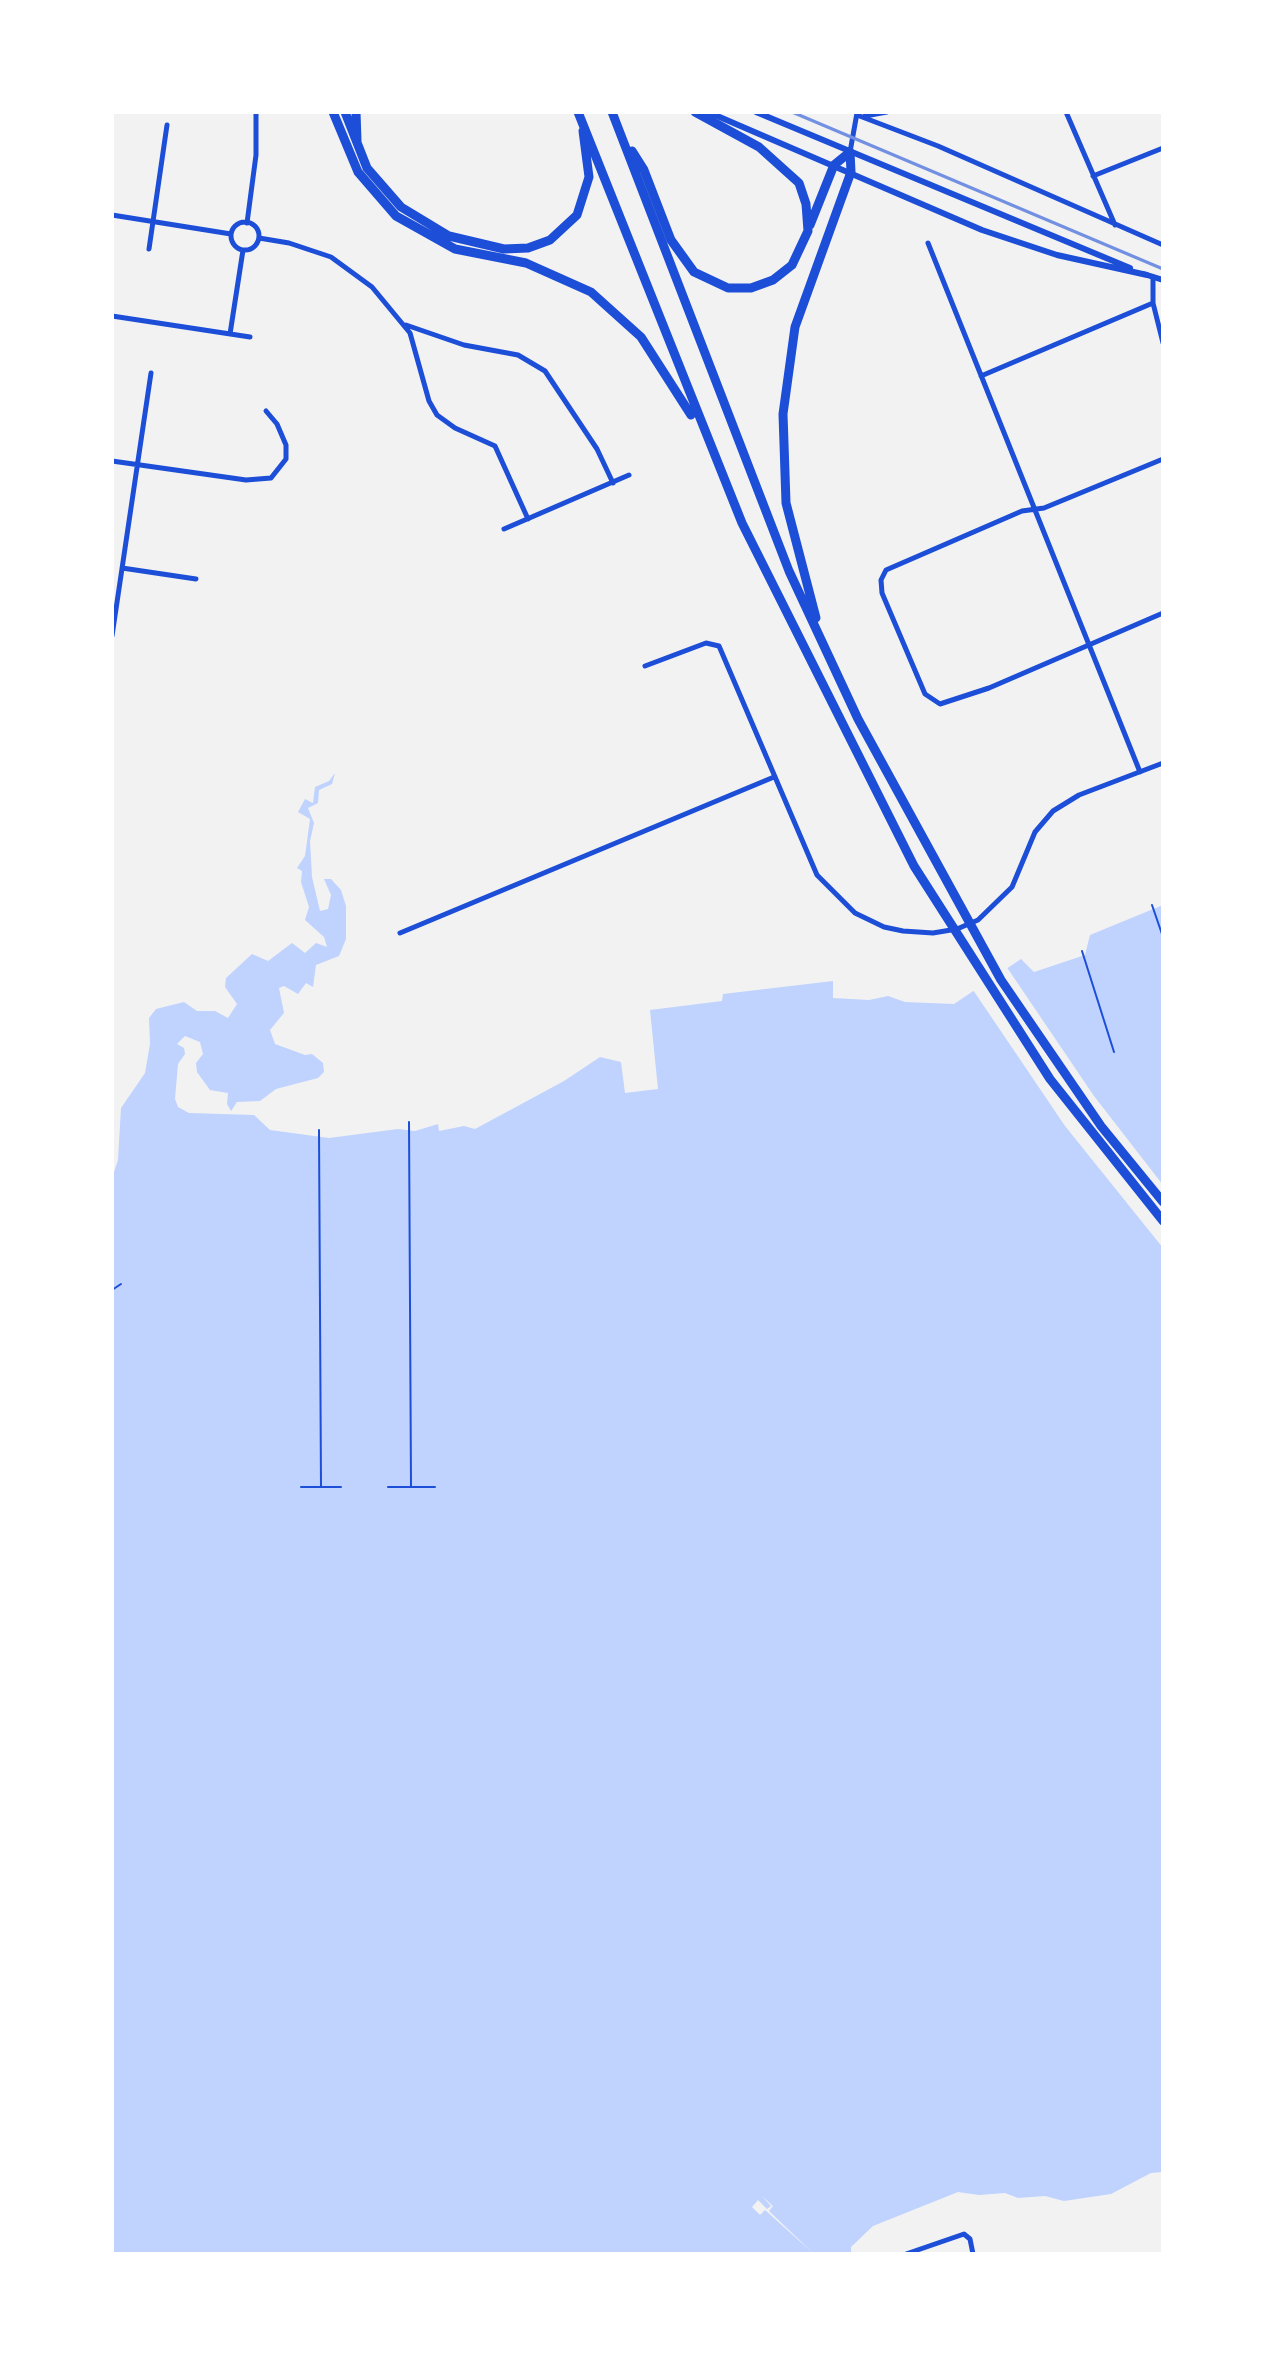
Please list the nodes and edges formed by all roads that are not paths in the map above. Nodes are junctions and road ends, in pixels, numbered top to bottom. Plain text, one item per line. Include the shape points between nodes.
1 (256, 112) edge
2 (333, 112) edge
3 (345, 112) edge
4 (356, 112) edge
5 (695, 112) edge
6 (708, 112) edge
7 (756, 112) edge
8 (887, 112) edge
9 (1066, 112) edge
10 (612, 114) edge
11 (857, 114) edge
12 (580, 116) edge
13 (167, 125) dead end
14 (619, 130) junction
15 (1163, 148) edge
16 (358, 152) junction
17 (850, 152) junction
18 (834, 165) junction
19 (851, 172) junction
20 (1093, 176) junction
21 (112, 215) edge
22 (153, 222) junction
23 (247, 223) junction
24 (1115, 225) junction
25 (808, 231) junction
26 (231, 234) junction
27 (259, 238) junction
28 (928, 243) dead end
29 (1163, 245) edge
30 (149, 249) dead end
31 (243, 250) junction
32 (1150, 276) junction
33 (1163, 280) edge
34 (1153, 303) junction
35 (112, 316) edge
36 (404, 324) junction
37 (230, 334) junction
38 (250, 337) dead end
39 (1163, 343) edge
40 (151, 373) dead end
41 (981, 376) junction
42 (266, 411) dead end
43 (705, 438) junction
44 (1163, 459) edge
45 (112, 461) edge
46 (138, 465) junction
47 (629, 475) dead end
48 (613, 483) junction
49 (1034, 509) junction
50 (528, 519) junction
51 (504, 529) dead end
52 (122, 568) junction
53 (196, 579) dead end
54 (115, 600) edge
55 (1163, 613) edge
56 (112, 636) edge
57 (1090, 646) junction
58 (827, 651) junction
59 (645, 666) dead end
60 (1163, 763) edge
61 (1140, 772) junction
62 (774, 777) junction
63 (400, 933) dead end
64 (1163, 1202) edge
65 (1163, 1221) edge
66 (906, 2254) edge
67 (973, 2254) edge

1 - 23 street
2 - 43 highway via 358,172 381,202 413,229 455,249 551,271 609,305 641,337
3 - 16 highway
4 - 16 highway
5 - 25 highway via 759,147 792,174 806,204
6 - 18 street
7 - 17 street
8 - 11 street
9 - 20 street
10 - 14 highway
11 - 17 street
11 - 24 street
12 - 16 highway via 589,166 583,203 561,232 528,248 484,247 435,230 387,193
12 - 43 highway
13 - 22 street
14 - 25 highway via 644,170 678,252 705,280 739,289 773,280 792,265
14 - 58 highway via 789,571
15 - 20 street
17 - 18 highway
17 - 19 highway
17 - 32 street
18 - 19 street
18 - 25 highway
19 - 32 street via 982,230 1057,255
19 - 58 highway via 799,309 783,414 786,503
20 - 24 street
21 - 22 street
22 - 26 street
22 - 30 street
23 - 26 street via 235,226
23 - 27 street
24 - 29 street
26 - 31 street via 233,244
27 - 31 street
27 - 36 street via 310,249 345,265
28 - 41 street
31 - 37 street
32 - 33 street
32 - 34 street
34 - 39 street
34 - 41 street
35 - 37 street
36 - 48 street via 464,345 518,355 545,371 590,437
36 - 50 street via 432,408 455,428 495,446
37 - 38 street
40 - 46 street
41 - 49 street
42 - 46 street via 286,445 286,459 271,478 246,480
43 - 65 highway via 757,556 928,889 1050,1079
44 - 49 street
45 - 46 street
46 - 52 street
47 - 48 street
48 - 50 street
49 - 57 street
49 - 57 street via 886,570 881,580 884,597 928,699 948,704
50 - 51 street
52 - 53 street
52 - 54 street
54 - 56 street
55 - 57 street
57 - 61 street
58 - 64 highway via 944,881 1001,980 1053,1060
59 - 62 street via 716,643
60 - 61 street
61 - 62 street via 1053,811 1035,832 1016,881 1001,900 978,920 933,933 869,921 832,893 808,859
62 - 63 street
66 - 67 street via 968,2236

